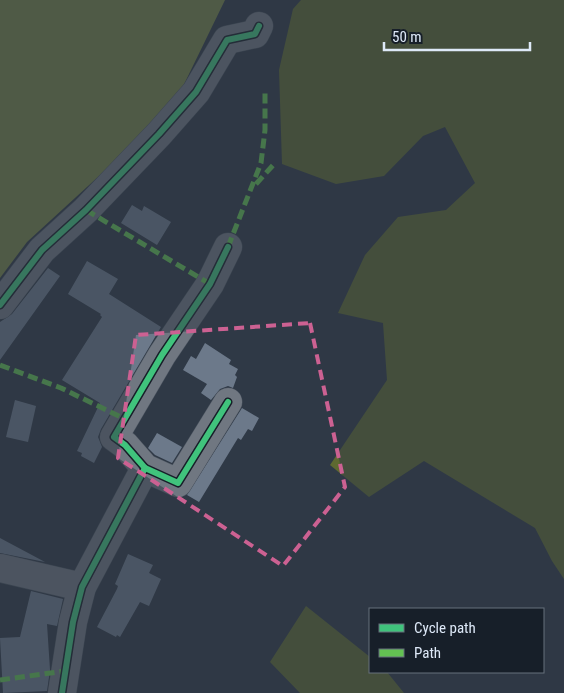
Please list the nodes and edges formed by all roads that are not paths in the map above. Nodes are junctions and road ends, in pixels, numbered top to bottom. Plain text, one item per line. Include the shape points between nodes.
1 (260, 26) dead end
2 (228, 246) dead end
3 (0, 305) edge
4 (228, 402) dead end
5 (145, 468) junction
6 (0, 568) edge
7 (82, 587) junction
8 (62, 693) edge

1 - 3 street via 255,34 227,40 196,92 100,196 42,250
2 - 5 street via 210,284 162,355 114,437
4 - 5 street via 178,483
5 - 7 street
6 - 7 street
7 - 8 street

